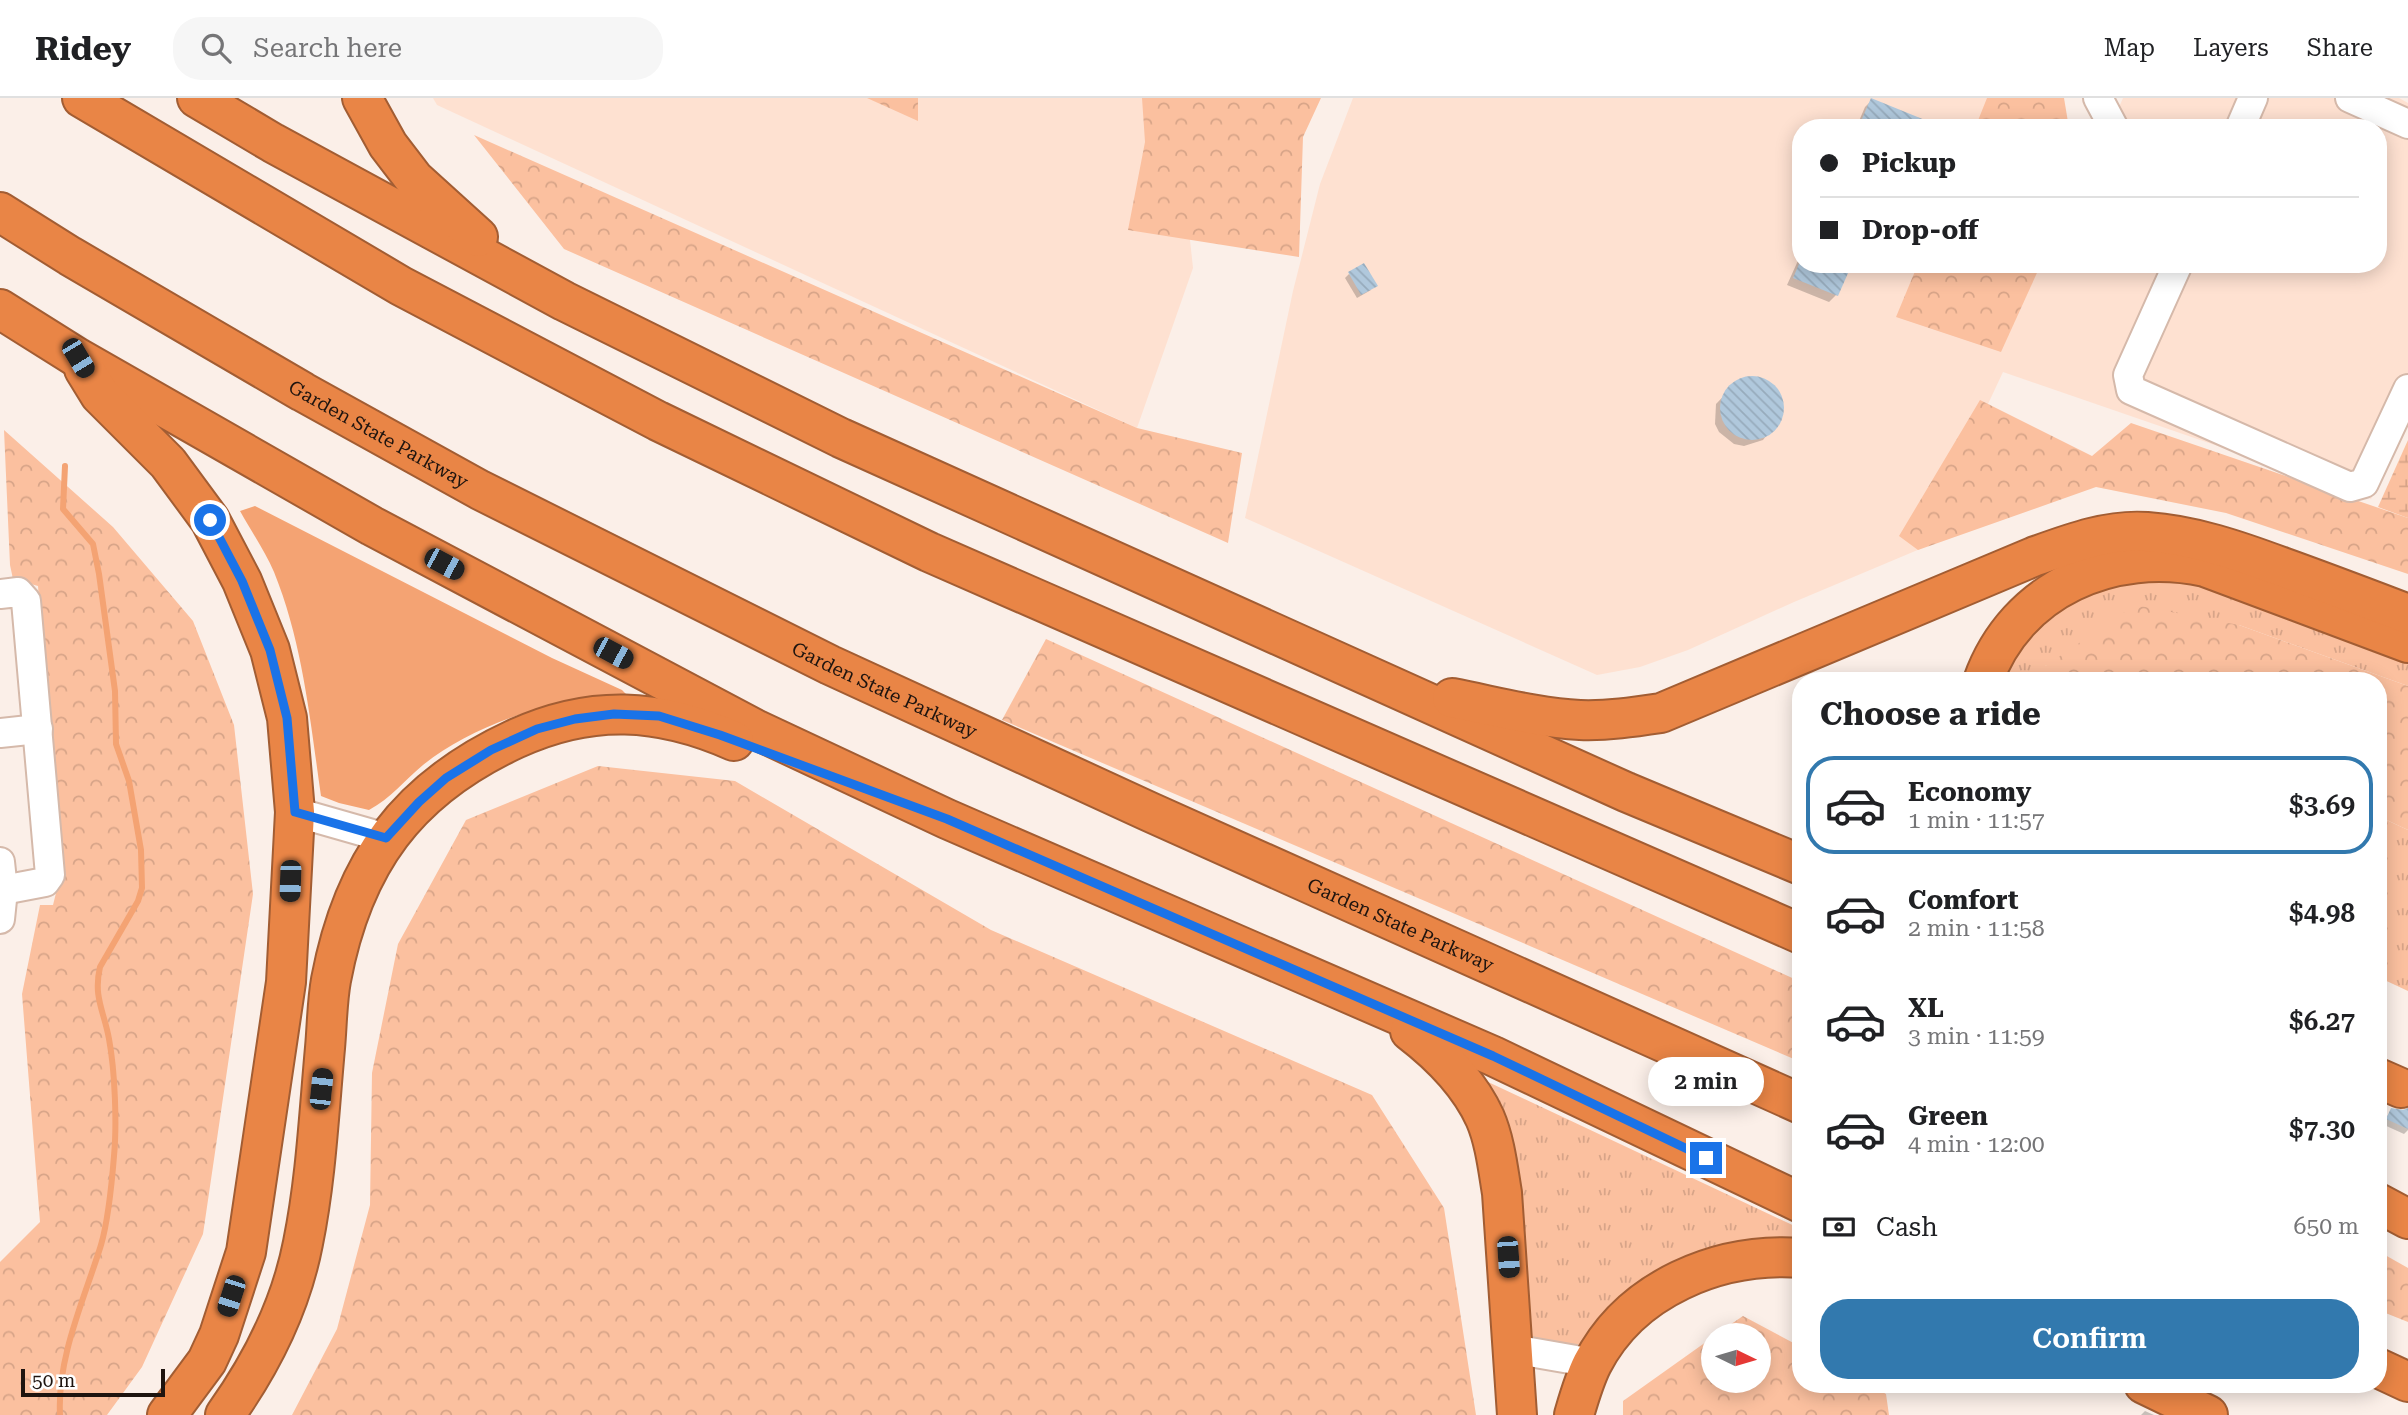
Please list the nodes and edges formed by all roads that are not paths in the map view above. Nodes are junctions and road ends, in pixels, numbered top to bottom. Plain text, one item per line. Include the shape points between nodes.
1 (82, 98) edge
2 (197, 98) edge
3 (362, 98) edge
4 (2098, 98) edge
5 (2253, 98) edge
6 (2350, 98) edge
7 (2109, 119) edge
8 (2244, 119) edge
9 (2408, 124) edge
10 (0, 212) edge
11 (2174, 273) edge
12 (564, 301) junction
13 (0, 309) edge
14 (78, 358) junction
15 (2408, 389) edge
16 (0, 594) edge
17 (2408, 614) edge
18 (2408, 643) edge
19 (1988, 672) edge
20 (1388, 685) junction
21 (38, 729) junction
22 (0, 733) edge
23 (295, 812) junction
24 (947, 819) junction
25 (386, 838) junction
26 (1792, 861) edge
27 (2, 876) edge
28 (0, 919) edge
29 (1792, 930) edge
30 (1378, 1006) junction
31 (1792, 1100) edge
32 (1792, 1199) edge
33 (2387, 1208) edge
34 (2408, 1219) edge
35 (1792, 1257) edge
36 (1513, 1349) junction
37 (1593, 1363) junction
38 (2387, 1372) edge
39 (2408, 1382) edge
40 (2163, 1393) edge
41 (167, 1415) edge
42 (225, 1415) edge
43 (1517, 1415) edge
44 (1574, 1415) edge
45 (2208, 1415) edge

1 - 29 highway via 401,286 658,421 929,552
2 - 12 highway
3 - 12 highway via 387,145 414,179 466,227
4 - 7 street
5 - 8 street
6 - 9 street
10 - 31 highway, Garden State Parkway via 468,484 830,665
11 - 15 street via 2128,375 2131,390 2350,487 2364,483
12 - 20 highway via 841,438
13 - 14 highway
14 - 23 highway via 100,395 168,463 210,520 242,581 270,650 287,718
14 - 24 highway via 372,526 745,723
16 - 21 street via 18,592 26,601
17 - 20 highway via 2210,543 2147,532 2109,534 2033,556 1661,713 1581,720
18 - 19 highway via 2205,567 2153,560 2097,570 2033,606 2004,639
20 - 26 highway
21 - 22 street
21 - 27 street via 50,875 45,882
23 - 25 street
23 - 41 highway via 286,982 246,1252 207,1361
24 - 25 highway via 688,723 614,714 537,729 491,750 446,778
24 - 30 highway
25 - 42 highway via 362,878 331,980 311,1198 288,1302 249,1380
27 - 28 street
30 - 32 highway
30 - 36 highway via 1430,1047 1464,1083 1486,1119 1502,1193
33 - 34 highway
35 - 37 highway via 1737,1260 1682,1279 1629,1316
36 - 37 street
36 - 43 highway
37 - 44 highway
38 - 39 highway
40 - 45 highway

